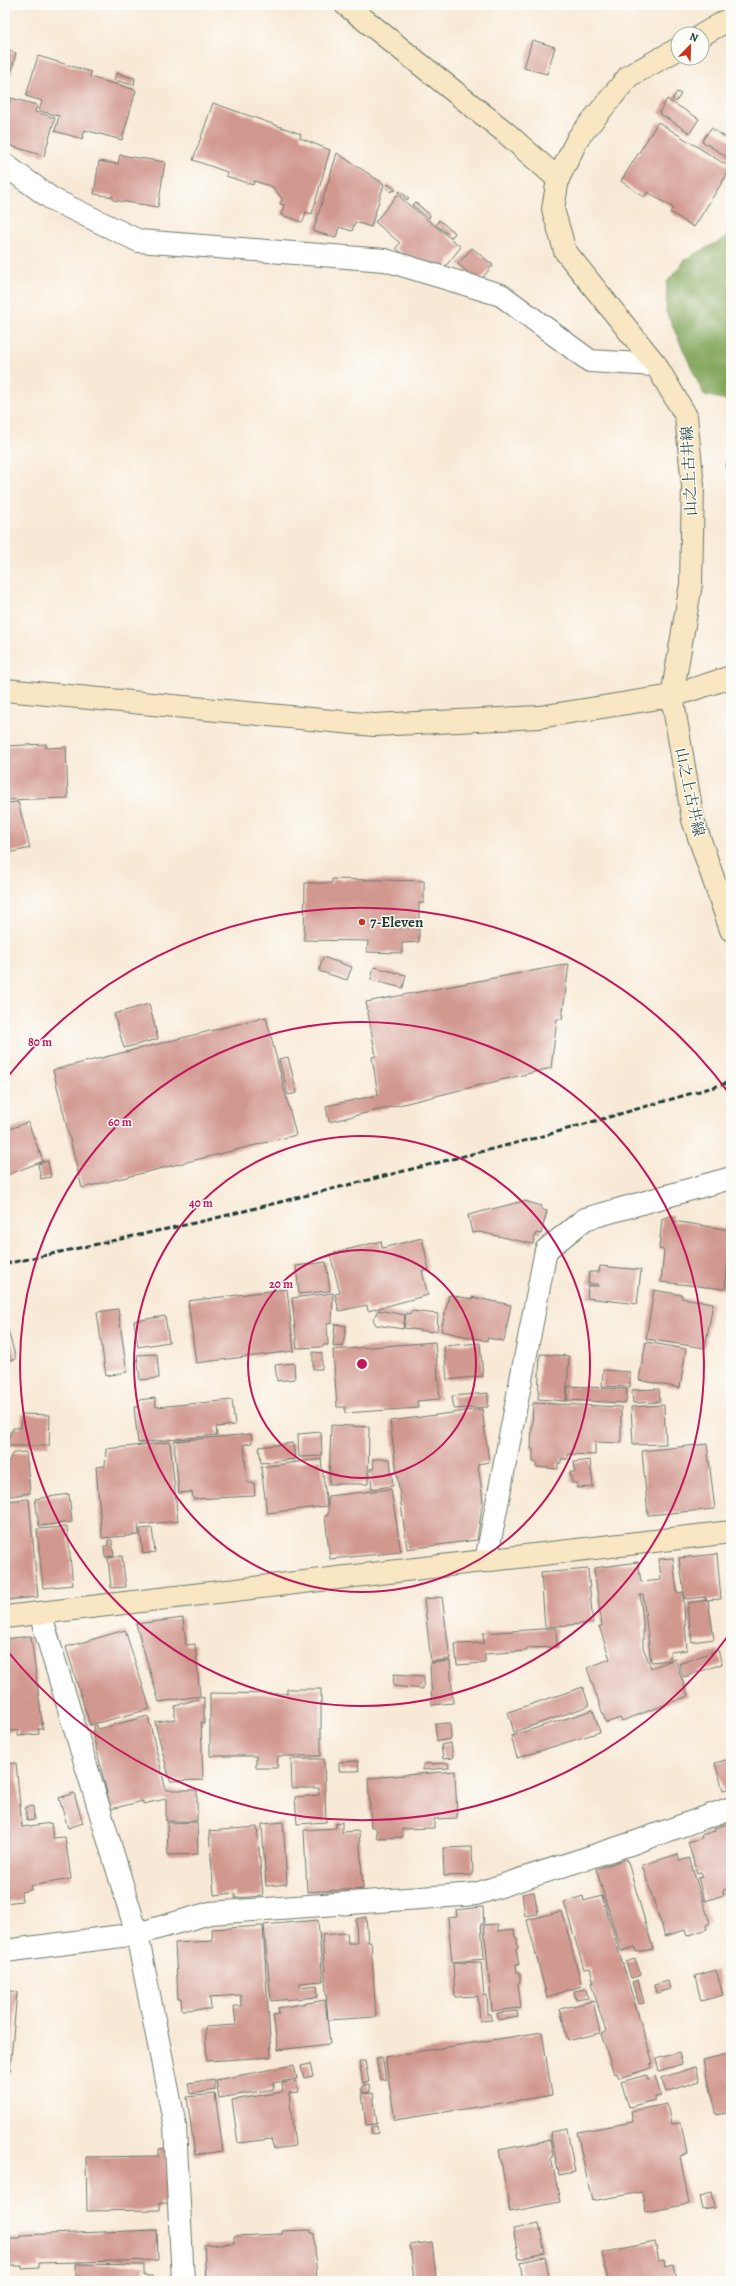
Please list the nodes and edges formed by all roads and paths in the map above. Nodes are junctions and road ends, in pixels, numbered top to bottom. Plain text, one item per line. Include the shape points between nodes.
1 (346, 5) edge
2 (731, 18) edge
3 (710, 30) edge
4 (670, 53) edge
5 (5, 165) edge
6 (558, 179) junction
7 (656, 365) junction
8 (731, 677) edge
9 (5, 690) edge
10 (672, 696) junction
11 (731, 930) edge
12 (731, 1178) edge
13 (731, 1532) edge
14 (486, 1561) junction
15 (40, 1612) junction
16 (5, 1617) edge
17 (731, 1808) edge
18 (137, 1934) junction
19 (5, 1952) edge
20 (184, 2281) edge

1 - 6 street via 505,132
2 - 3 street
4 - 6 street, 山之上古井線 via 629,76 578,138
5 - 7 street via 52,199 139,240 386,260 501,295 590,361
6 - 7 street, 山之上古井線 via 553,209 565,251
7 - 10 street, 山之上古井線 via 686,416 693,486 691,584
8 - 10 street
9 - 10 street via 374,725 539,717
10 - 11 street, 山之上古井線 via 694,820
12 - 14 street via 585,1219 546,1250
13 - 14 street
14 - 15 street
15 - 16 street
15 - 18 street
17 - 18 street via 476,1894 210,1913
18 - 19 street
18 - 20 street via 176,2126

